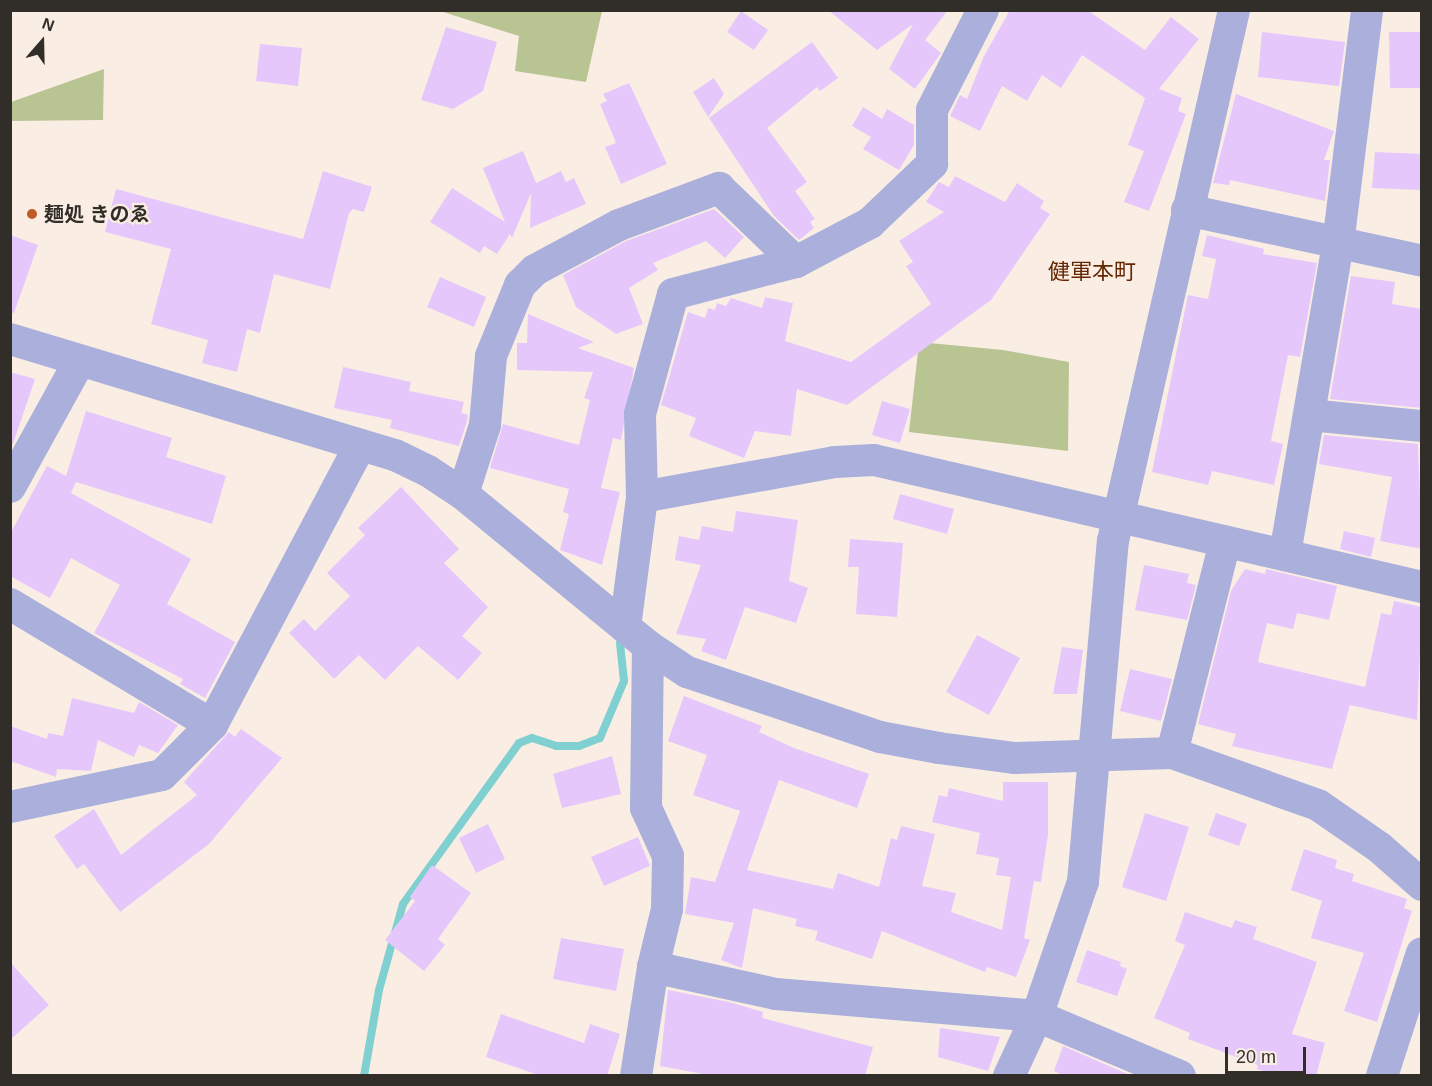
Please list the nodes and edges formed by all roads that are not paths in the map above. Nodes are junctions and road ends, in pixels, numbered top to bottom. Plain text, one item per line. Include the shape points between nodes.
1 (983, 10) edge
2 (1234, 10) edge
3 (1367, 10) edge
4 (1187, 210) junction
5 (1338, 244) junction
6 (1422, 261) edge
7 (796, 262) junction
8 (10, 339) edge
9 (79, 362) junction
10 (1309, 415) junction
11 (1422, 426) edge
12 (360, 445) junction
13 (10, 487) edge
14 (463, 494) junction
15 (642, 497) junction
16 (1118, 519) junction
17 (1226, 542) junction
18 (1285, 554) junction
19 (1422, 587) edge
20 (10, 604) edge
21 (636, 637) junction
22 (212, 725) junction
23 (1172, 753) junction
24 (1095, 756) junction
25 (10, 807) edge
26 (1422, 885) edge
27 (1422, 953) edge
28 (653, 968) junction
29 (1037, 1016) junction
30 (636, 1076) edge
31 (1009, 1076) edge
32 (1180, 1076) edge
33 (1382, 1076) edge

1 - 7 street via 932,110 932,164 870,223
2 - 4 street
3 - 5 street
4 - 5 street
4 - 16 street
5 - 6 street
5 - 10 street
7 - 14 street via 719,188 619,225 535,270 520,285 491,356 485,425
7 - 15 street via 673,294 640,414
8 - 9 street
9 - 12 street
9 - 13 street
10 - 11 street
10 - 18 street
12 - 14 street via 403,459
12 - 22 street
14 - 21 street
15 - 16 street via 835,462 874,460
15 - 21 street
16 - 17 street
16 - 24 street
17 - 18 street
17 - 23 street
18 - 19 street
20 - 22 street
21 - 24 street via 687,672 880,736 1015,758
21 - 28 street via 646,808 668,856 667,909
22 - 25 street via 162,775
23 - 24 street
23 - 26 street via 1318,805 1380,848
24 - 29 street via 1083,882
27 - 33 street
28 - 29 street via 776,993
28 - 30 street
29 - 31 street
29 - 32 street

